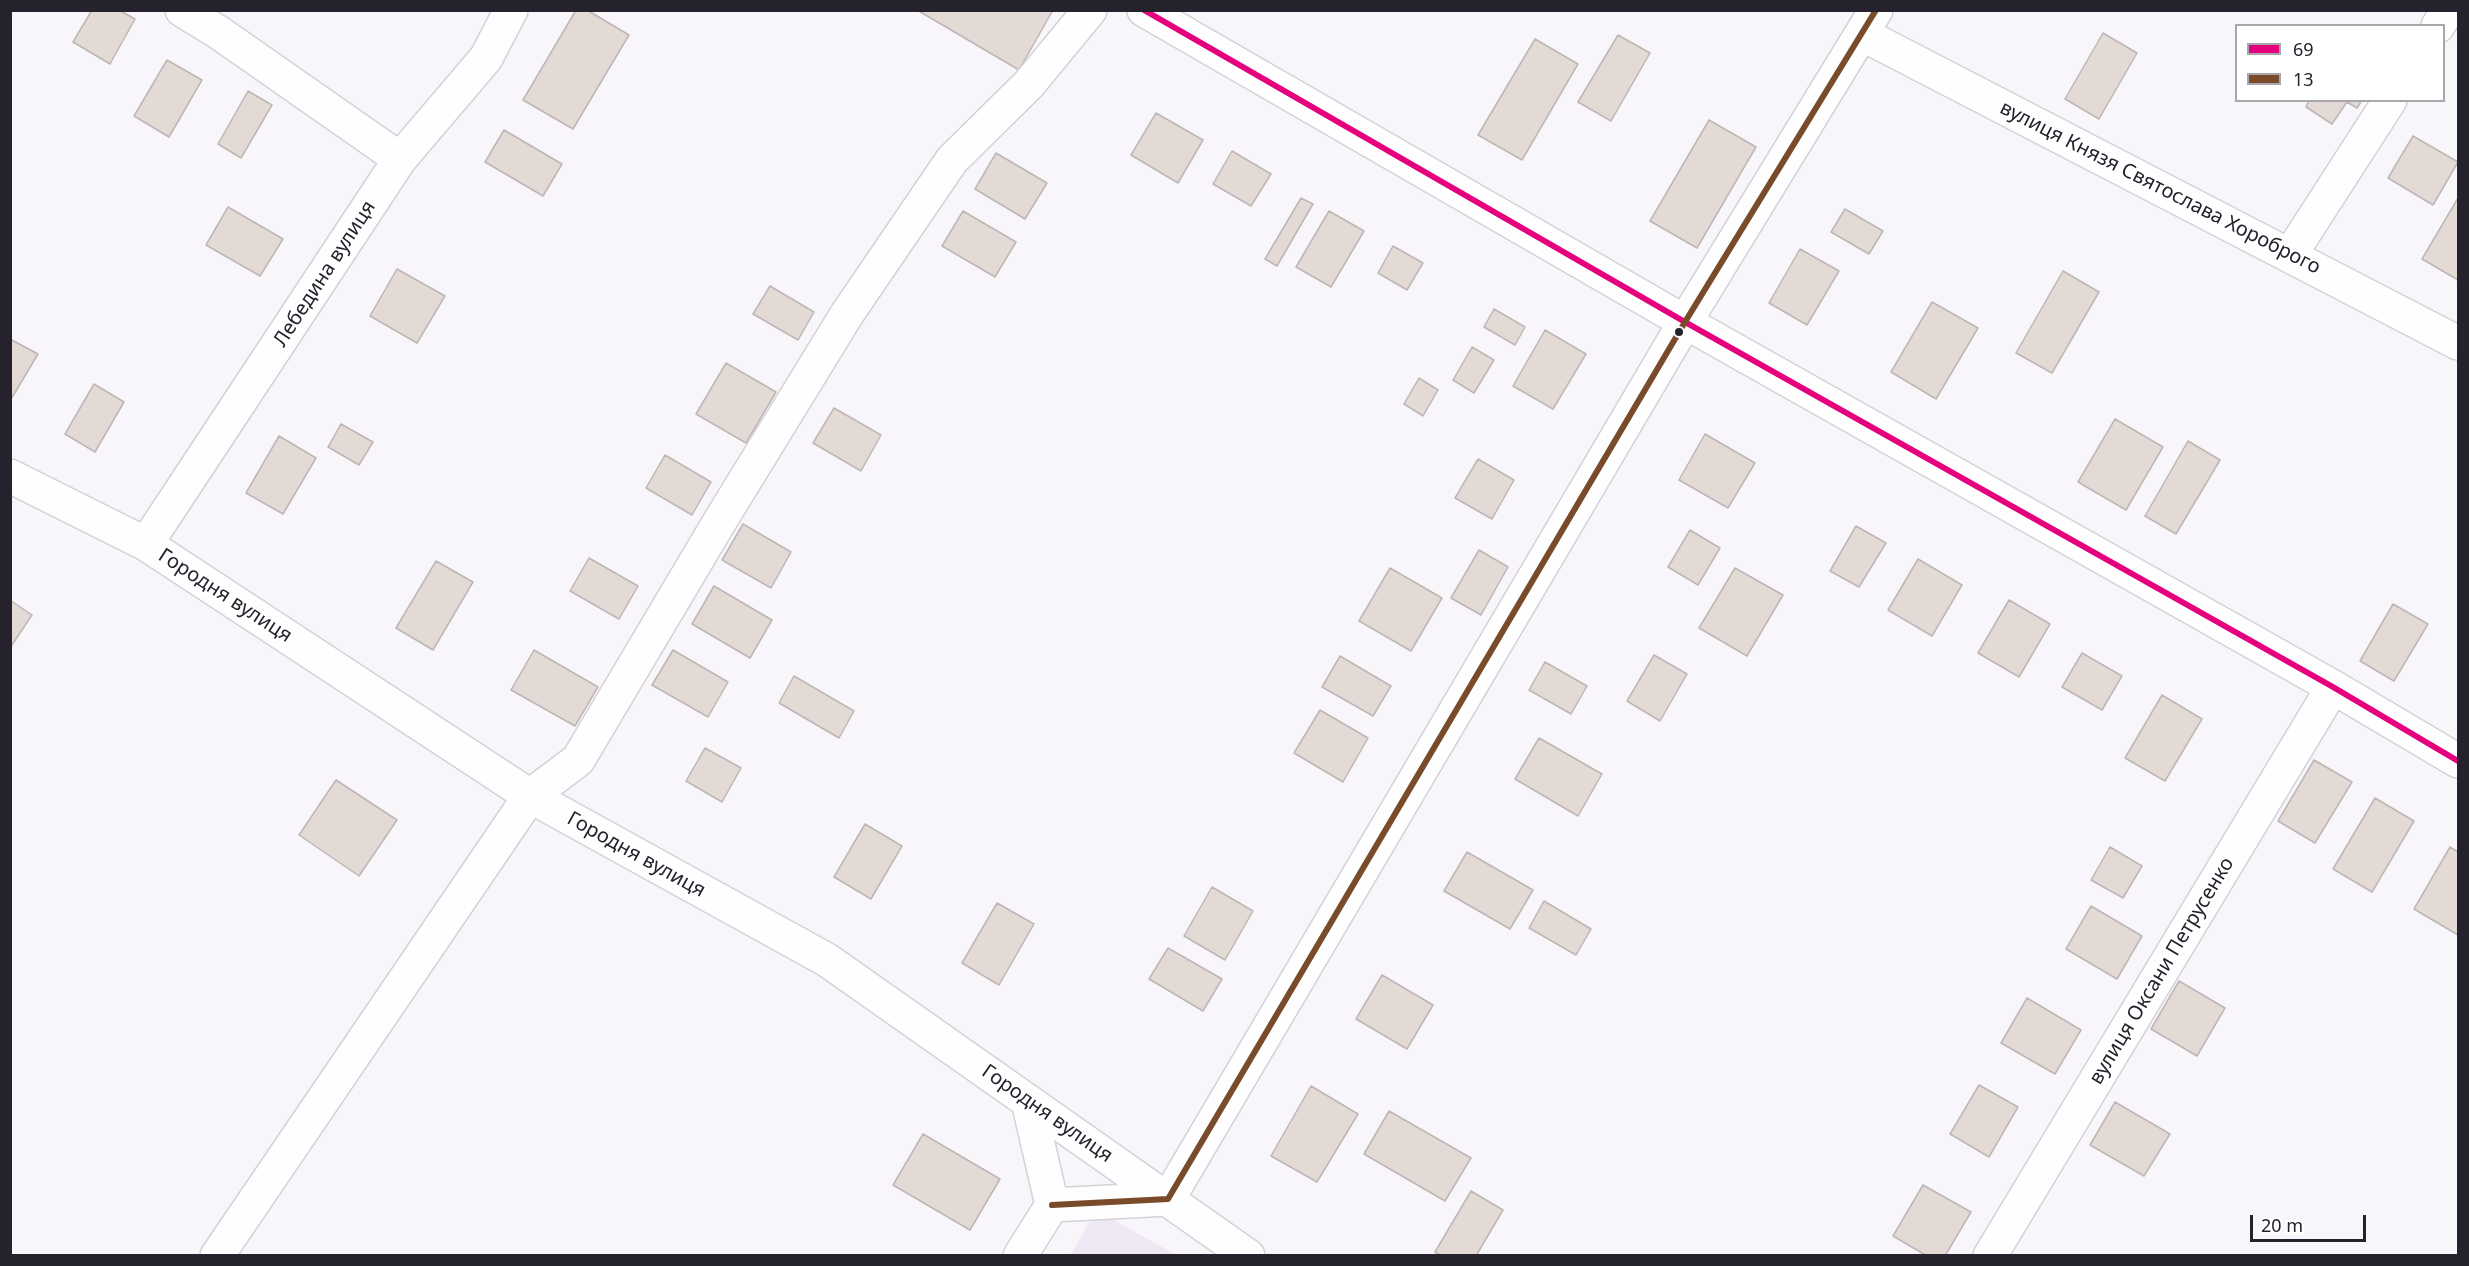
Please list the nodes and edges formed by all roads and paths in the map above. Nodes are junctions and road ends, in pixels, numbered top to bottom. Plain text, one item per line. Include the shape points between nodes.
1 (182, 10) edge
2 (511, 10) edge
3 (1090, 10) edge
4 (1144, 10) edge
5 (2448, 10) edge
6 (1869, 22) edge
7 (2439, 24) edge
8 (2389, 102) edge
9 (400, 159) junction
10 (2290, 255) junction
11 (1685, 322) junction
12 (2458, 343) edge
13 (10, 476) edge
14 (146, 544) junction
15 (2333, 687) junction
16 (2458, 761) edge
17 (530, 796) junction
18 (1028, 1101) junction
19 (1168, 1199) junction
20 (1052, 1205) junction
21 (217, 1256) edge
22 (1020, 1256) edge
23 (1248, 1256) edge
24 (1990, 1256) edge

1 - 9 street
2 - 9 street, Лебедина вулиця via 486,58
3 - 17 street via 1029,84 952,160 847,314 578,760
4 - 11 street
5 - 7 street
6 - 10 street, вулиця Князя Святослава Хороброго
6 - 11 street
8 - 10 street
9 - 14 street, Лебедина вулиця
10 - 12 street, вулиця Князя Святослава Хороброго
11 - 15 street
11 - 19 street
13 - 14 street, Городня вулиця
14 - 17 street, Городня вулиця
15 - 16 street
15 - 24 street, вулиця Оксани Петрусенко
17 - 18 street, Городня вулиця via 827,960
17 - 21 street
18 - 19 street, Городня вулиця
18 - 20 street
19 - 20 street
19 - 23 street, Городня вулиця
20 - 22 street

